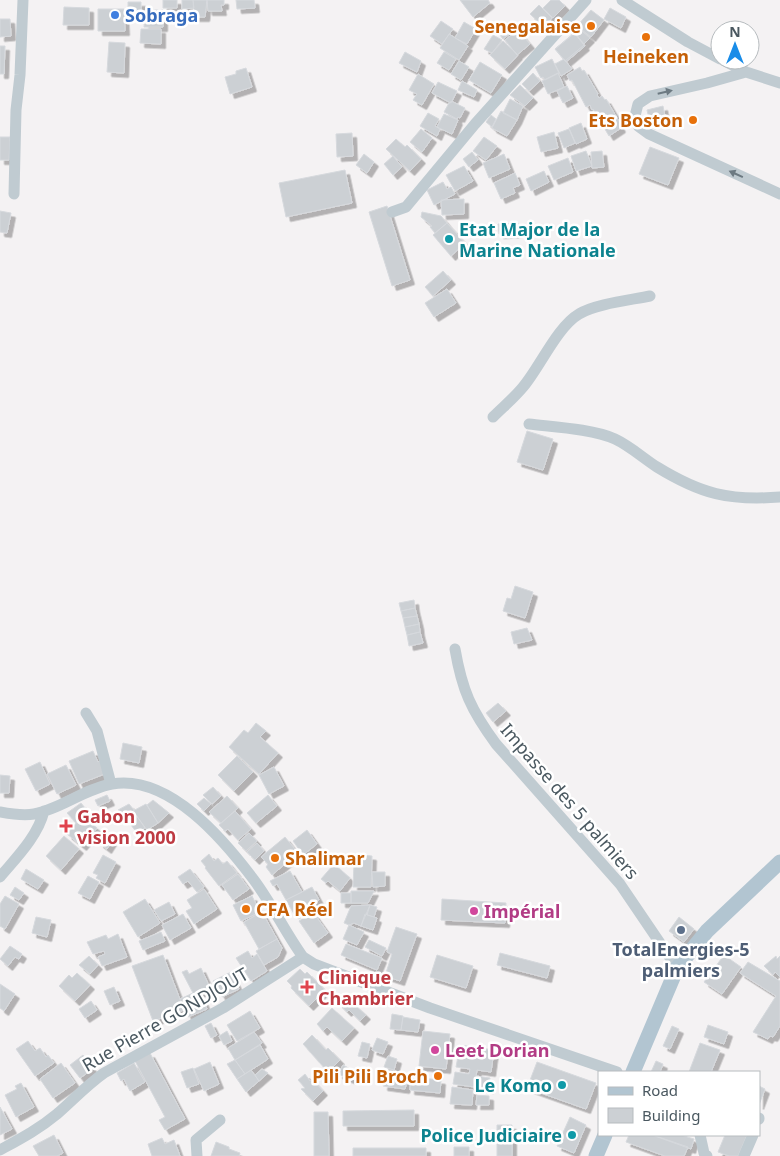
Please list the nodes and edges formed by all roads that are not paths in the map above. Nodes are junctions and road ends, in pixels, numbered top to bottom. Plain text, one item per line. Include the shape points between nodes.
1 (23, 0) edge
2 (586, 0) edge
3 (622, 0) edge
4 (710, 53) edge
5 (742, 70) edge
6 (746, 72) junction
7 (780, 82) edge
8 (14, 194) dead end
9 (780, 194) edge
10 (392, 212) dead end
11 (650, 296) dead end
12 (493, 418) dead end
13 (529, 424) dead end
14 (780, 497) edge
15 (455, 648) dead end
16 (86, 713) dead end
17 (112, 784) junction
18 (44, 811) junction
19 (0, 812) edge
20 (780, 862) edge
21 (0, 877) edge
22 (303, 957) junction
23 (677, 968) junction
24 (613, 1071) edge
25 (633, 1071) edge
26 (220, 1120) dead end
27 (605, 1136) edge
28 (700, 1136) edge
29 (753, 1136) edge
30 (0, 1150) edge
31 (197, 1156) edge
32 (596, 1156) edge
33 (707, 1156) edge
34 (744, 1156) edge

1 - 8 street
2 - 10 street via 406,208
3 - 4 street
5 - 6 street
6 - 7 street
9 -> 6 street via 649,134 638,126 635,116 638,104 650,96
11 - 12 street via 579,313 523,386
13 - 14 street via 614,439 676,478 709,493 751,499
15 - 23 street, Impasse des 5 palmiers via 462,682 480,723 620,884
16 - 17 street via 97,731
17 - 18 street
17 - 22 street via 144,786 190,810 254,880
18 - 19 street via 25,815
18 - 21 street via 30,840
20 - 23 main road via 707,931
22 - 24 street via 430,1008
22 - 30 street, Rue Pierre GONDJOUT via 223,1008 104,1073 41,1127
23 - 25 main road
26 - 31 street via 196,1140
27 - 32 main road
28 - 33 street
29 - 34 street

